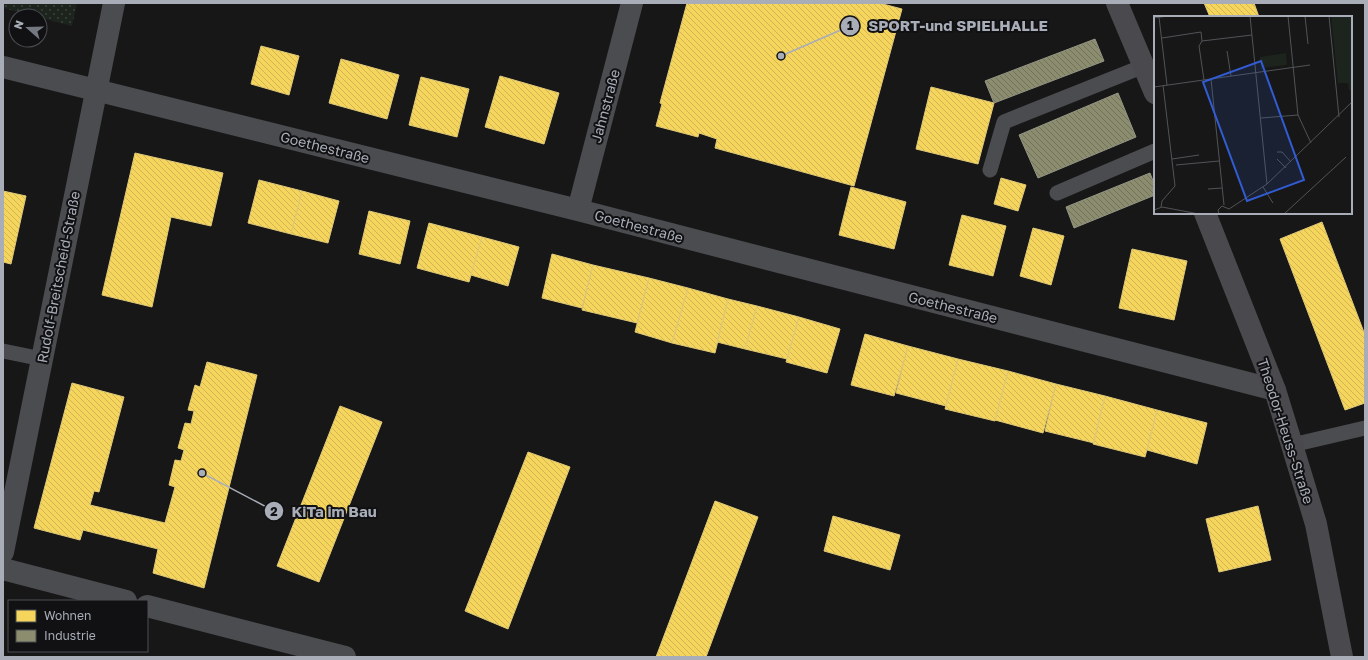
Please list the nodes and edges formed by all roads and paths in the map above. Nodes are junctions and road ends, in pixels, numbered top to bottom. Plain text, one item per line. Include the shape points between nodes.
1 (114, 3) edge
2 (632, 3) edge
3 (1117, 3) edge
4 (1144, 66) junction
5 (3, 67) edge
6 (96, 90) junction
7 (1154, 90) edge
8 (1154, 151) edge
9 (990, 170) dead end
10 (1057, 193) dead end
11 (578, 210) junction
12 (1205, 214) edge
13 (3, 352) edge
14 (42, 359) junction
15 (1275, 390) junction
16 (1365, 428) edge
17 (1292, 445) junction
18 (3, 552) edge
19 (3, 569) edge
20 (122, 600) edge
21 (148, 606) edge
22 (345, 657) edge
23 (1342, 657) edge

1 - 6 street, Rudolf-Breitscheid-Straße
2 - 11 street, Jahnstraße
3 - 4 street
4 - 7 street
4 - 9 lane via 1004,122
5 - 6 street, Goethestraße
6 - 11 street, Goethestraße
6 - 14 street, Rudolf-Breitscheid-Straße
8 - 10 lane
11 - 15 street, Goethestraße
12 - 15 street, Theodor-Heuss-Straße
13 - 14 lane
14 - 18 street, Rudolf-Breitscheid-Straße
15 - 17 street, Theodor-Heuss-Straße
16 - 17 lane
17 - 23 street, Theodor-Heuss-Straße via 1316,524
19 - 20 street
21 - 22 street

